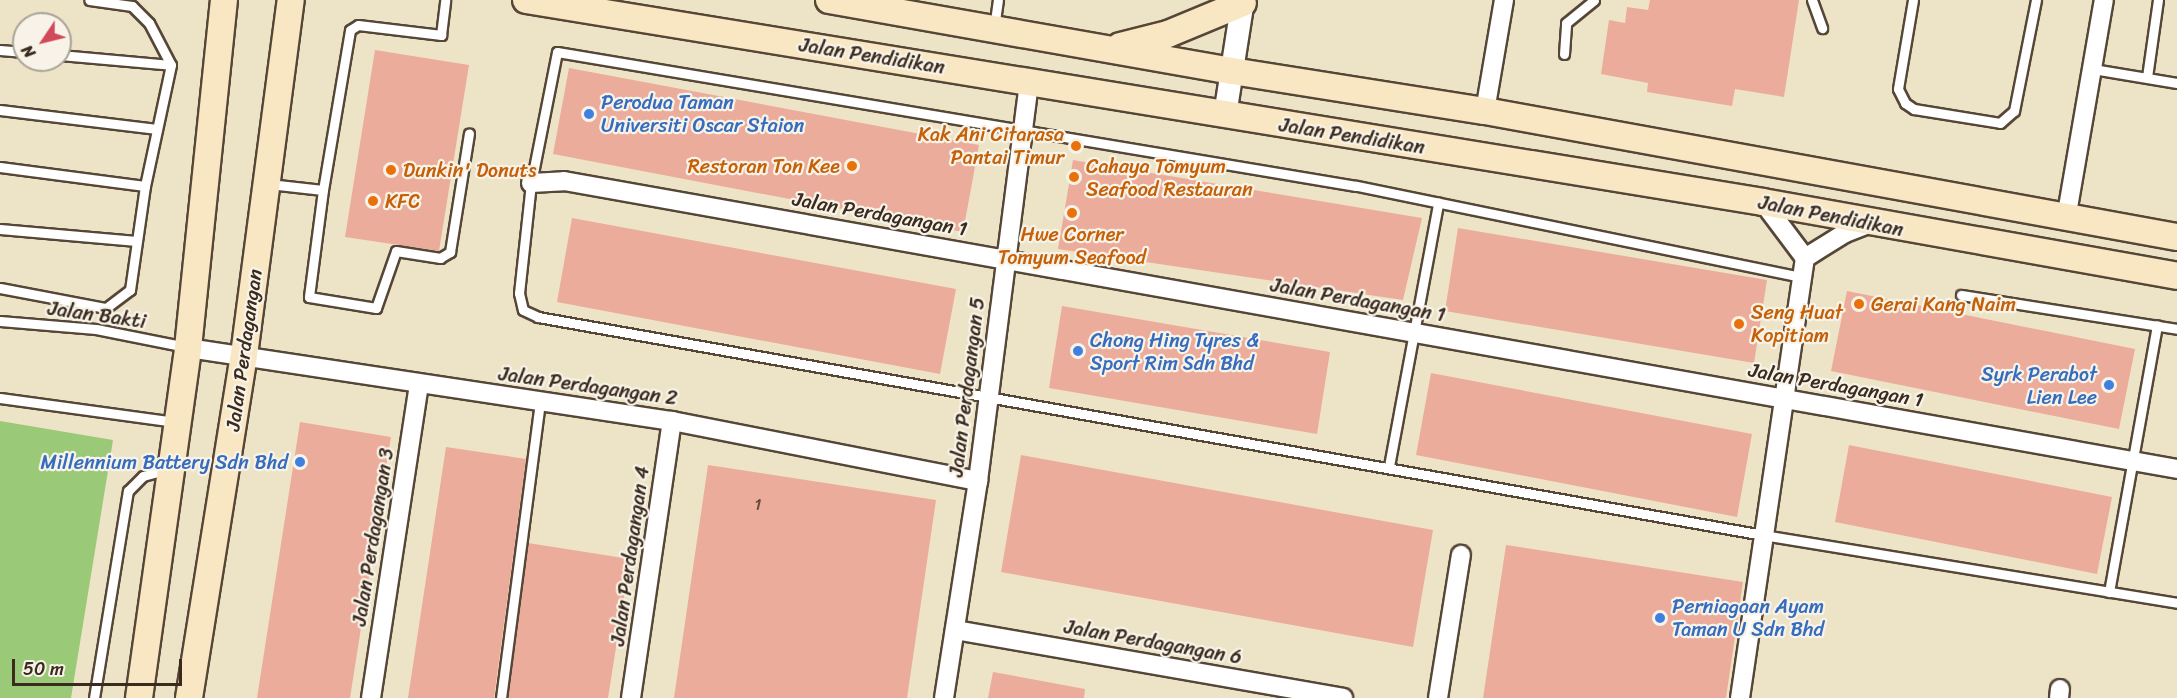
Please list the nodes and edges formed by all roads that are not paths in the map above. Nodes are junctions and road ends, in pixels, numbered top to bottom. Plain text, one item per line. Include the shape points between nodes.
1 (89, 0) edge
2 (291, 0) edge
3 (298, 0) edge
4 (446, 0) edge
5 (526, 0) edge
6 (829, 0) edge
7 (998, 0) edge
8 (1504, 0) edge
9 (1594, 0) edge
10 (1812, 0) edge
11 (1914, 0) edge
12 (2036, 0) edge
13 (2104, 0) edge
14 (2158, 0) edge
15 (1243, 1) edge
16 (222, 4) edge
17 (994, 28) junction
18 (1822, 28) dead end
19 (285, 43) junction
20 (1113, 48) junction
21 (1564, 54) dead end
22 (72, 56) edge
23 (171, 65) junction
24 (2093, 69) junction
25 (1232, 71) junction
26 (2147, 77) junction
27 (1029, 82) junction
28 (2177, 83) edge
29 (0, 110) edge
30 (1485, 111) junction
31 (1225, 115) junction
32 (157, 129) junction
33 (1024, 130) junction
34 (469, 134) dead end
35 (0, 167) edge
36 (531, 183) junction
37 (267, 184) junction
38 (144, 186) junction
39 (322, 190) junction
40 (1763, 202) junction
41 (1438, 203) junction
42 (2066, 219) junction
43 (1869, 224) junction
44 (0, 229) edge
45 (2177, 237) edge
46 (136, 241) junction
47 (1805, 258) junction
48 (1007, 260) junction
49 (2177, 276) edge
50 (1801, 277) junction
51 (0, 288) edge
52 (1961, 295) dead end
53 (0, 321) edge
54 (2157, 325) junction
55 (2177, 329) edge
56 (1414, 333) junction
57 (188, 348) junction
58 (244, 355) junction
59 (419, 384) junction
60 (987, 395) junction
61 (0, 398) edge
62 (1785, 399) junction
63 (540, 402) junction
64 (672, 421) junction
65 (177, 423) junction
66 (2133, 461) junction
67 (1389, 466) junction
68 (171, 469) junction
69 (2177, 469) edge
70 (978, 481) junction
71 (1763, 535) junction
72 (1461, 555) dead end
73 (2109, 592) junction
74 (2177, 603) edge
75 (955, 630) junction
76 (94, 698) edge
77 (139, 698) edge
78 (189, 698) edge
79 (371, 698) edge
80 (501, 698) edge
81 (632, 698) edge
82 (944, 698) edge
83 (1343, 698) edge
84 (1438, 698) edge
85 (1740, 698) edge

1 - 23 lane via 132,6 149,23
2 - 19 main road, Jalan Perdagangan
3 - 19 main road
4 - 39 lane via 441,35 358,26 350,30
5 - 27 main road, Jalan Pendidikan
6 - 17 main road, Jalan Pendidikan
7 - 17 lane
8 - 30 street
9 - 21 lane via 1566,23
10 - 18 lane
11 - 12 lane via 1898,89 1905,103 1914,109 2000,123 2014,111
13 - 24 street
14 - 26 lane
15 - 20 main road via 1168,34
15 - 25 street
16 - 57 main road
17 - 20 main road, Jalan Pendidikan
19 - 37 main road, Jalan Perdagangan
20 - 25 main road, Jalan Pendidikan
22 - 23 lane
23 - 32 lane
24 - 26 lane
24 - 42 street
25 - 30 main road, Jalan Pendidikan
25 - 31 street
26 - 28 lane
27 - 31 main road, Jalan Pendidikan
27 - 33 street, Jalan Perdagangan 5
29 - 32 lane
30 - 42 main road, Jalan Pendidikan
31 - 40 main road, Jalan Pendidikan
32 - 38 lane
33 - 36 lane via 557,52
33 - 41 lane
33 - 48 street, Jalan Perdagangan 5
34 - 39 lane via 450,252 440,258 396,251 376,308 309,297
35 - 38 lane
36 - 48 street, Jalan Perdagangan 1 via 564,181
36 - 60 lane via 519,292 523,310 538,317
37 - 39 lane
37 - 58 main road, Jalan Perdagangan
38 - 46 lane
40 - 43 main road, Jalan Pendidikan
40 - 47 street
41 - 50 lane
41 - 56 lane
42 - 45 main road, Jalan Pendidikan
43 - 47 street via 1845,233
43 - 49 main road, Jalan Pendidikan
44 - 46 lane
46 - 51 lane via 130,290 106,308
47 - 50 street
48 - 56 street, Jalan Perdagangan 1
48 - 60 street, Jalan Perdagangan 5
50 - 62 street
52 - 54 lane
53 - 57 lane, Jalan Bakti via 96,329
54 - 55 lane
54 - 66 lane
56 - 62 street, Jalan Perdagangan 1
56 - 67 lane
57 - 58 street, Jalan Perdagangan 2
57 - 65 main road
58 - 59 street, Jalan Perdagangan 2
58 - 78 main road, Jalan Perdagangan
59 - 63 street, Jalan Perdagangan 2
59 - 79 street, Jalan Perdagangan 3
60 - 67 lane
60 - 70 street, Jalan Perdagangan 5
61 - 65 lane
62 - 66 street, Jalan Perdagangan 1
62 - 71 street
63 - 64 street, Jalan Perdagangan 2
63 - 80 lane
64 - 70 street, Jalan Perdagangan 2
64 - 81 street, Jalan Perdagangan 4
65 - 68 main road
66 - 69 street, Jalan Perdagangan 1
66 - 73 lane
67 - 71 lane
68 - 76 lane via 143,476 128,491
68 - 77 main road
70 - 75 street, Jalan Perdagangan 5
71 - 73 lane
71 - 85 street
72 - 84 street
73 - 74 lane
75 - 82 street, Jalan Perdagangan 5
75 - 83 street, Jalan Perdagangan 6

